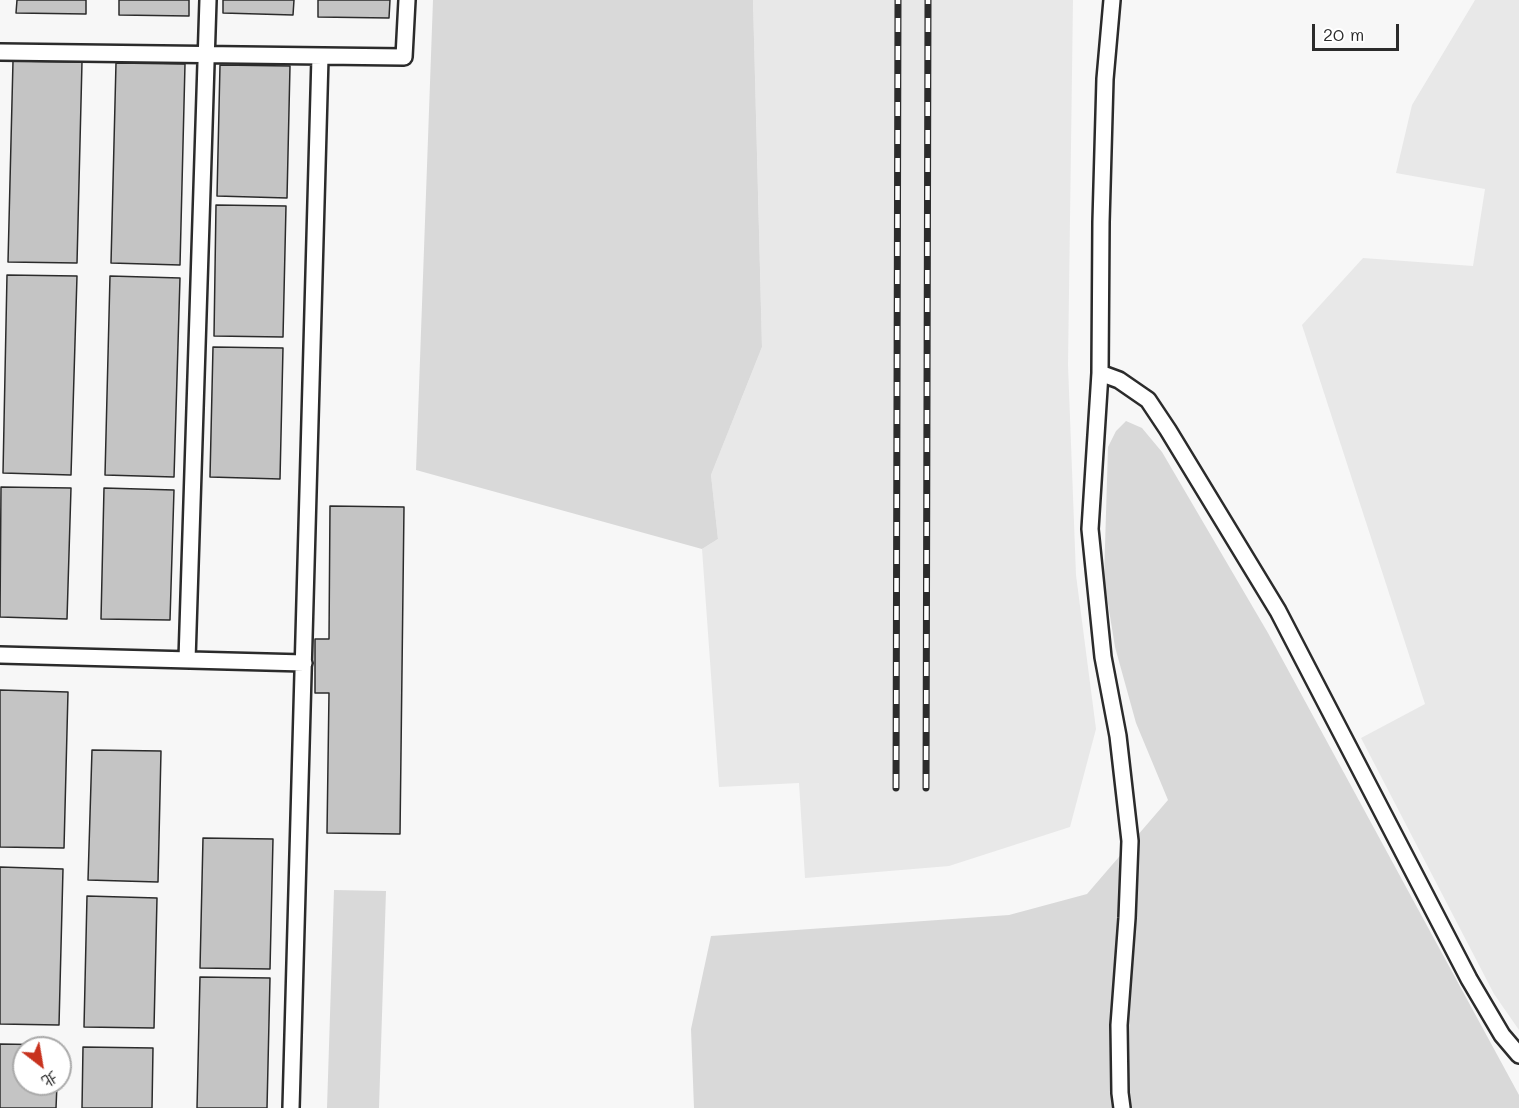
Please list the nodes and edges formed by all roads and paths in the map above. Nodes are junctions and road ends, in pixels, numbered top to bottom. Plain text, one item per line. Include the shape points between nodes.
1 (208, 0) edge
2 (407, 0) edge
3 (1112, 0) edge
4 (0, 52) edge
5 (207, 55) junction
6 (320, 57) junction
7 (1100, 373) junction
8 (0, 655) edge
9 (187, 660) junction
10 (304, 663) junction
11 (1519, 1055) edge
12 (291, 1108) edge
13 (1122, 1108) edge

1 - 5 lane
2 - 6 lane via 404,57
3 - 7 lane via 1105,79
4 - 5 lane
5 - 6 lane
5 - 9 lane
6 - 10 lane
7 - 11 lane via 1119,380 1148,400 1168,430 1278,611 1469,979 1502,1035
7 - 13 lane via 1090,529 1103,657 1118,736 1130,841 1119,1025
8 - 9 lane
9 - 10 lane
10 - 12 lane

